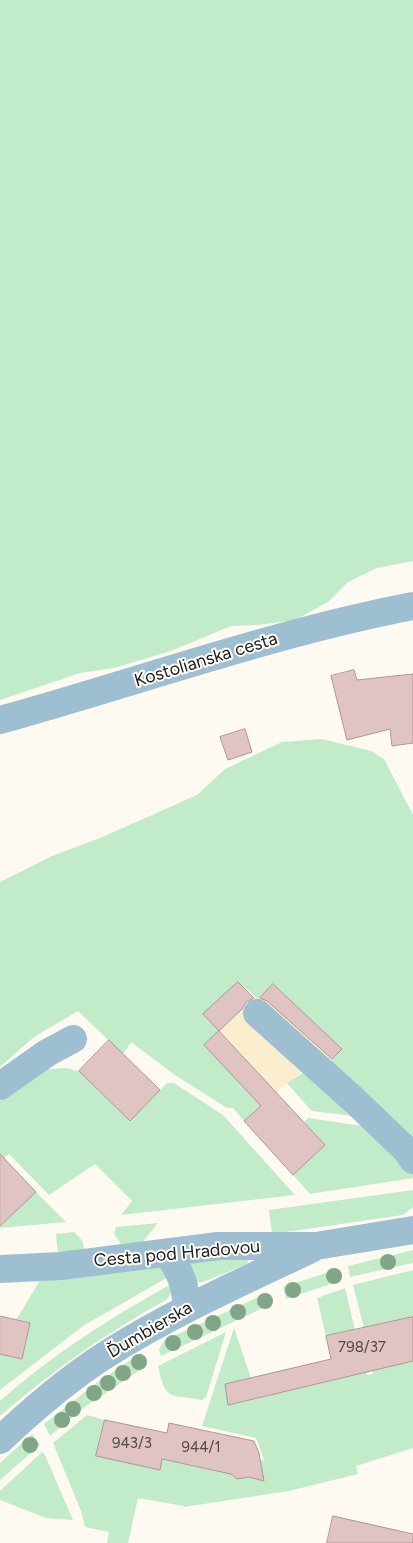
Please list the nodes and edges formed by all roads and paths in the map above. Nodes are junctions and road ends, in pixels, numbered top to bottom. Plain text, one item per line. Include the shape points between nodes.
1 (413, 606) edge
2 (0, 720) edge
3 (257, 1013) dead end
4 (74, 1039) dead end
5 (0, 1086) edge
6 (413, 1160) edge
7 (413, 1230) edge
8 (316, 1246) junction
9 (167, 1253) junction
10 (0, 1269) edge
11 (186, 1309) junction
12 (0, 1440) edge

1 - 2 street, Kostolianska cesta via 297,633
3 - 6 street via 355,1101
4 - 5 street via 47,1052
7 - 8 street, Cesta pod Hradovou
8 - 9 street, Cesta pod Hradovou via 218,1246
8 - 11 street, Ďumbierska
9 - 10 street, Cesta pod Hradovou via 61,1266
9 - 11 street via 181,1275
11 - 12 street, Ďumbierska via 106,1354 27,1414

